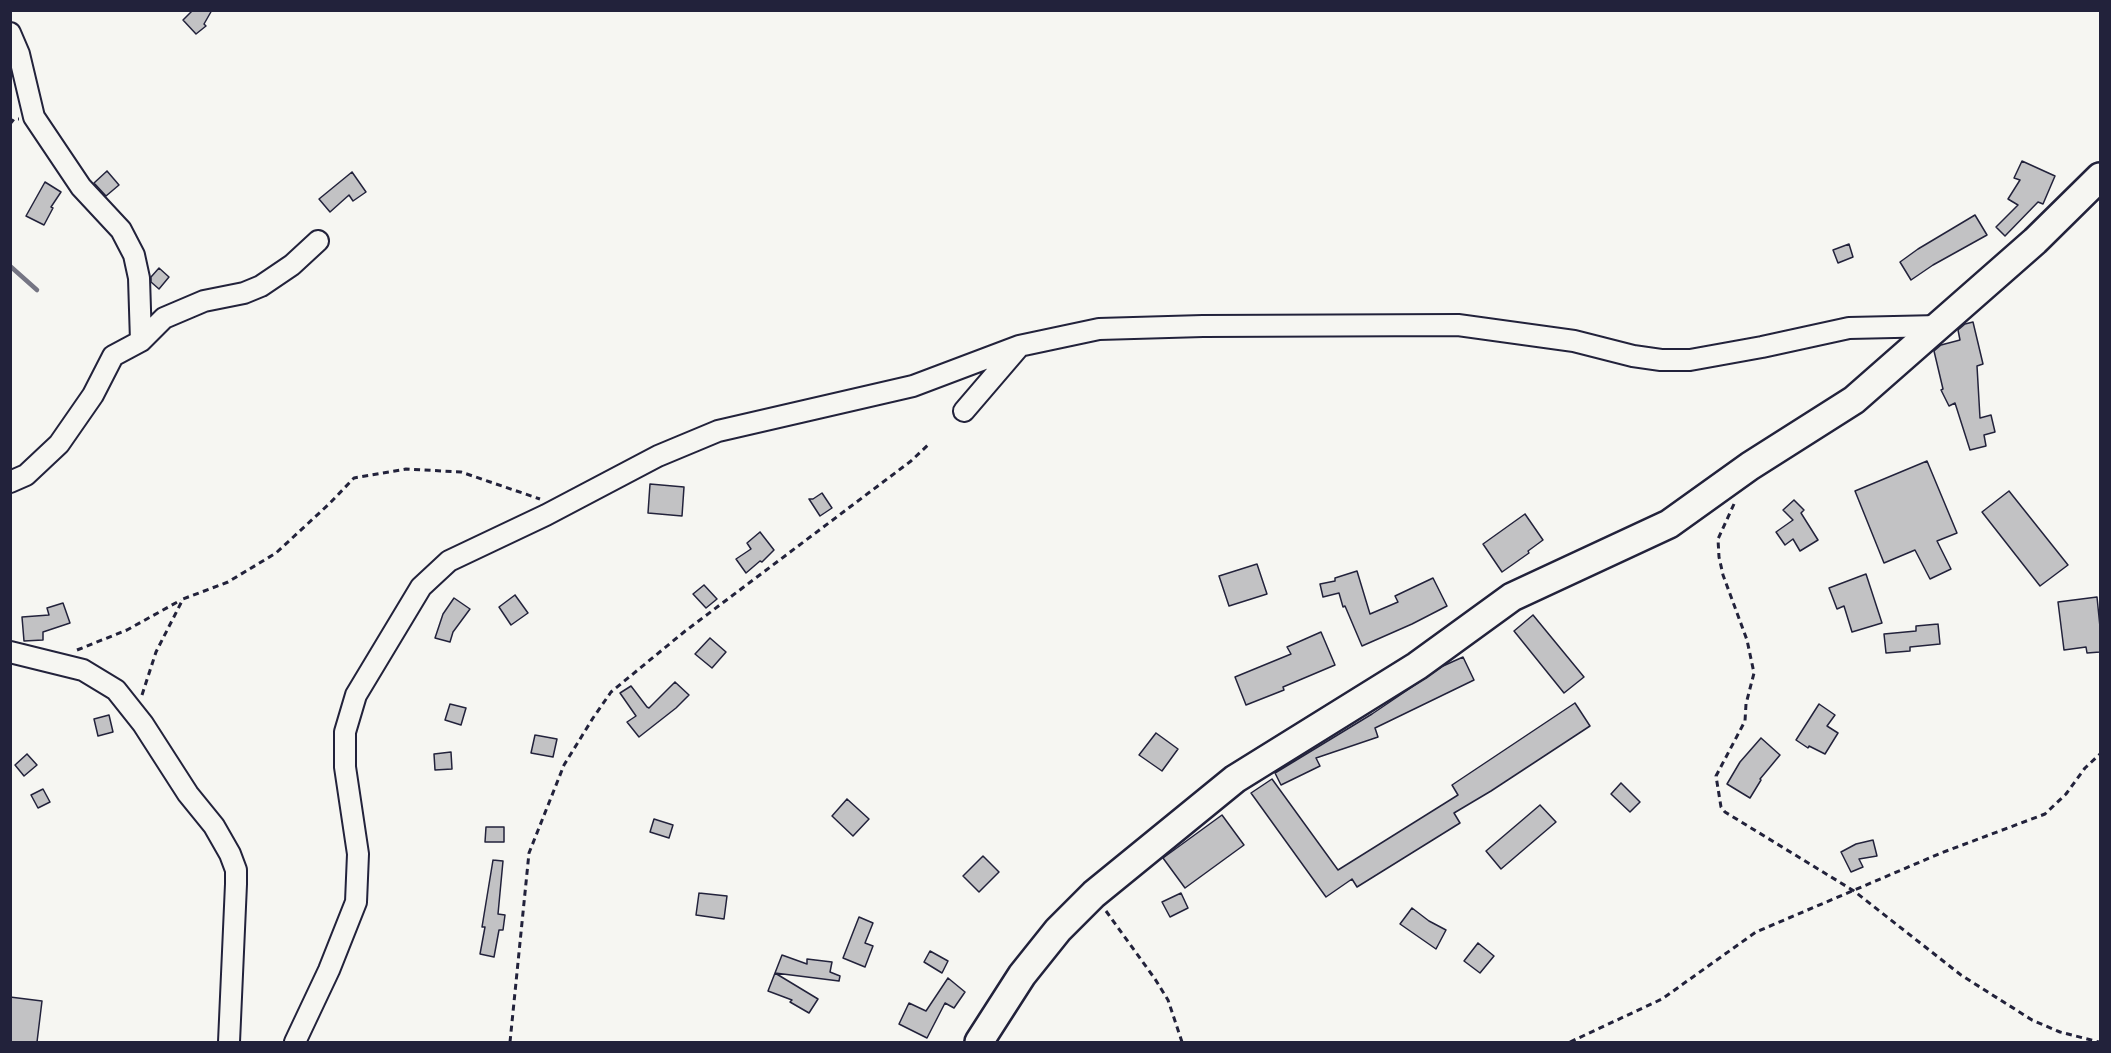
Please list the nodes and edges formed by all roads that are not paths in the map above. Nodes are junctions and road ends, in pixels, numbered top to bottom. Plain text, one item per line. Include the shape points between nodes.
1 (10, 33) edge
2 (2100, 177) edge
3 (318, 241) dead end
4 (1939, 326) junction
5 (141, 341) junction
6 (1019, 346) junction
7 (964, 411) dead end
8 (10, 482) edge
9 (10, 652) edge
10 (228, 1042) edge
11 (295, 1042) edge
12 (979, 1042) edge

1 - 5 street via 34,117 81,186 122,230 134,255 139,278
2 - 4 street
3 - 5 street via 261,286 204,301 164,318
4 - 6 street via 1849,328 1690,360 1661,360 1574,341 1418,324 1100,329
4 - 12 street via 1854,400 1750,466 1669,524 1512,597 1417,666 1235,778 1095,894 1058,930 1022,975
5 - 8 street via 113,356 93,395 59,444 26,475
6 - 7 street
6 - 11 street via 913,386 718,431 658,456 449,561 421,586 356,695 345,732 358,854 356,902
9 - 10 street via 83,670 116,690 230,854 236,870 236,921

